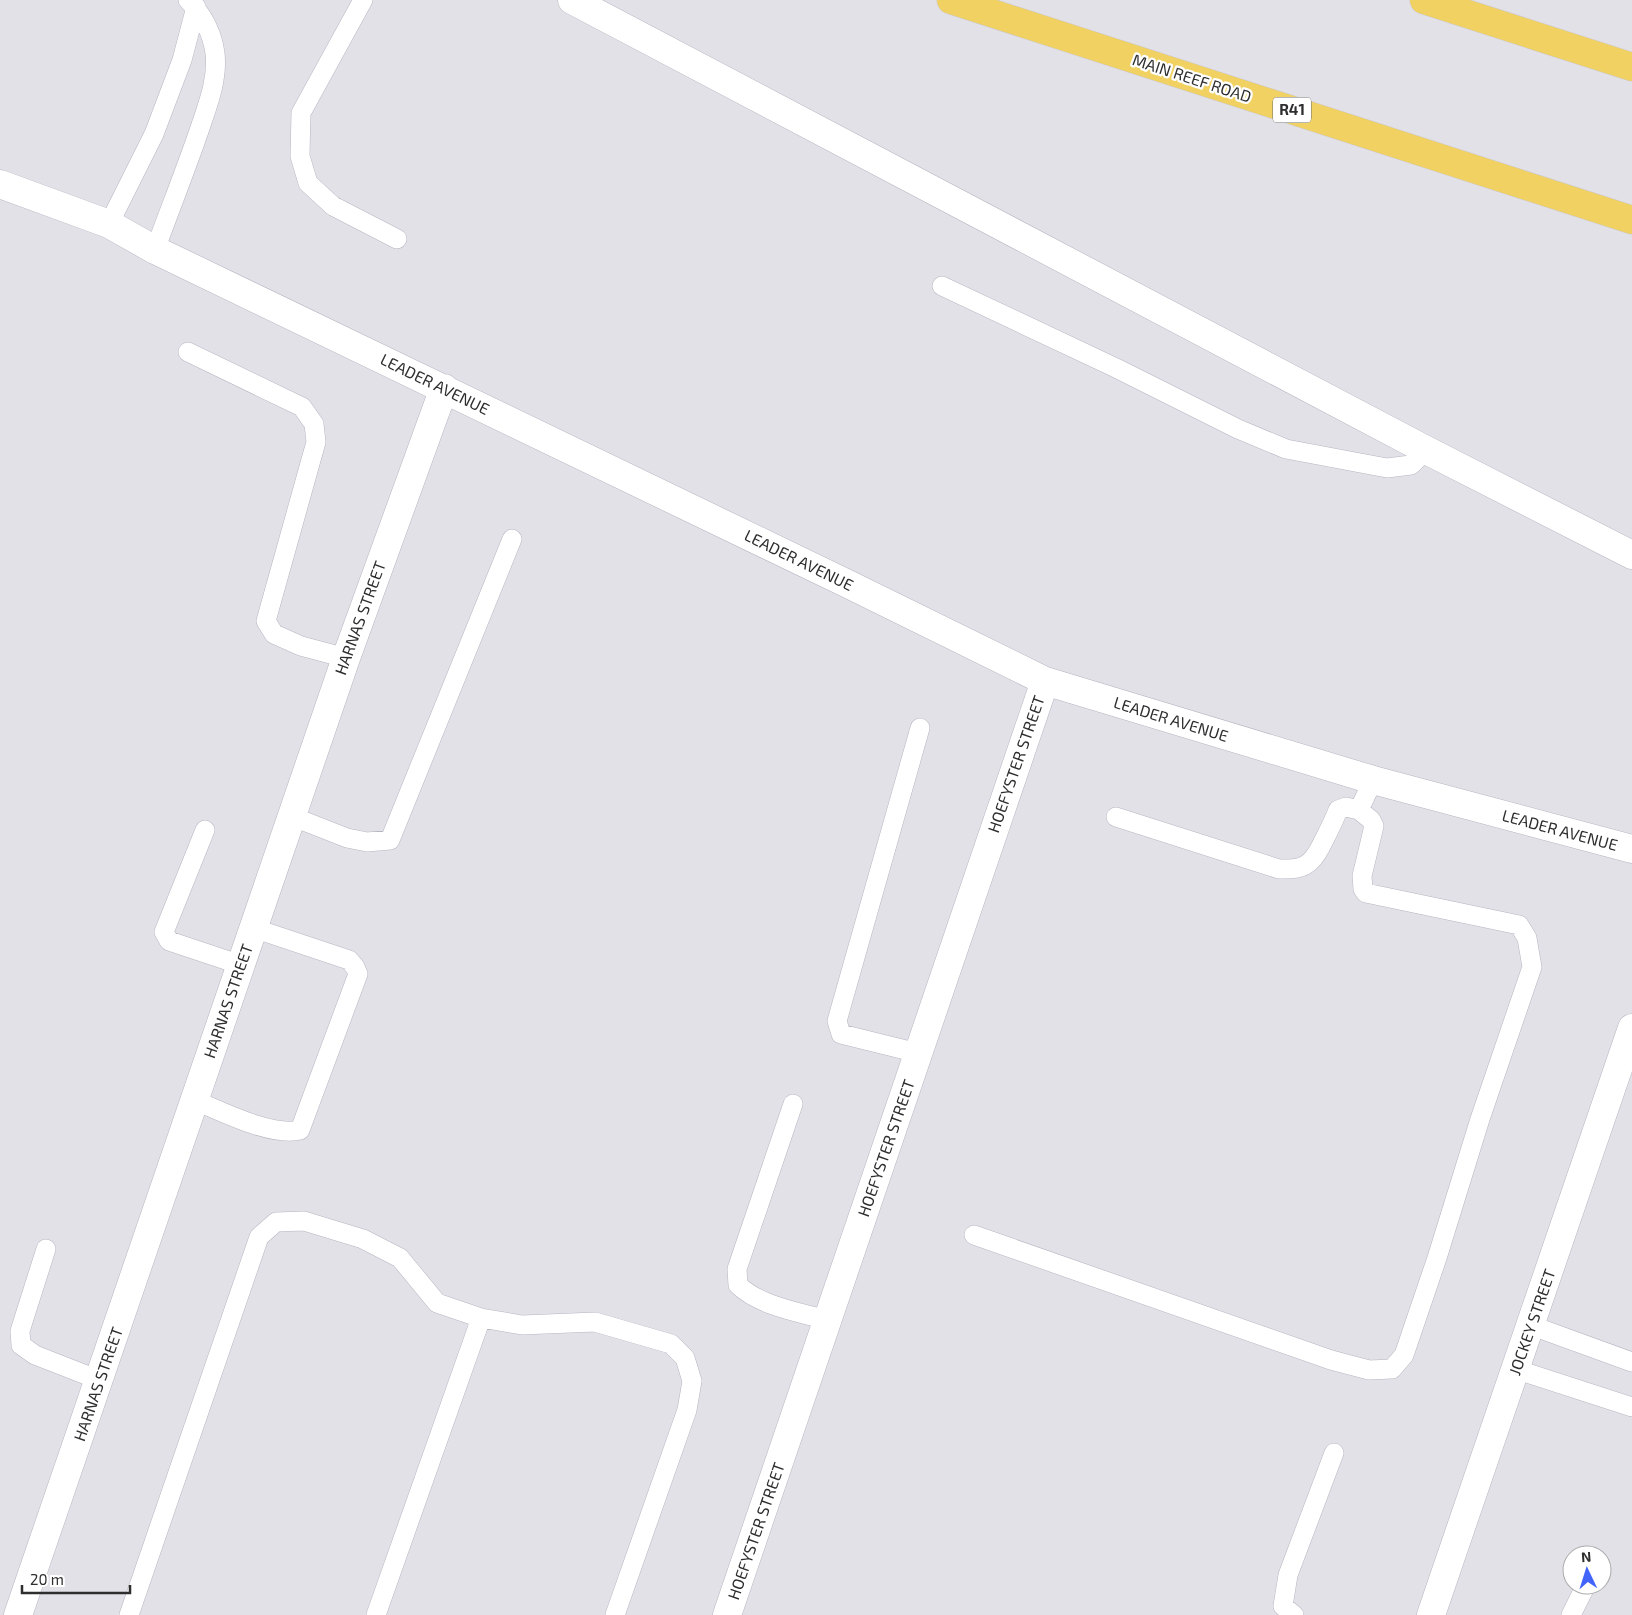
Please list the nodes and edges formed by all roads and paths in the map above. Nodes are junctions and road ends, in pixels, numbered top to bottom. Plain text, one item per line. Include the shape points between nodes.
1 (363, 0) edge
2 (572, 0) edge
3 (951, 0) edge
4 (1424, 0) edge
5 (192, 4) edge
6 (1632, 67) edge
7 (0, 184) edge
8 (1632, 220) edge
9 (109, 224) junction
10 (397, 239) dead end
11 (155, 250) junction
12 (942, 286) dead end
13 (188, 352) dead end
14 (444, 388) junction
15 (1426, 450) junction
16 (512, 539) dead end
17 (1632, 555) edge
18 (346, 658) junction
19 (1045, 680) junction
20 (920, 728) dead end
21 (1373, 780) junction
22 (1359, 810) junction
23 (291, 816) junction
24 (1116, 818) dead end
25 (205, 830) dead end
26 (1632, 849) edge
27 (253, 928) junction
28 (240, 965) junction
29 (1632, 1028) edge
30 (918, 1053) junction
31 (194, 1100) junction
32 (793, 1104) dead end
33 (974, 1235) dead end
34 (46, 1248) dead end
35 (481, 1318) junction
36 (827, 1320) junction
37 (1530, 1325) junction
38 (1632, 1362) edge
39 (1515, 1369) junction
40 (99, 1380) junction
41 (1632, 1407) edge
42 (1334, 1452) dead end
43 (1581, 1595) edge
44 (18, 1615) edge
45 (129, 1615) edge
46 (376, 1615) edge
47 (614, 1615) edge
48 (727, 1615) edge
49 (1294, 1615) edge
50 (1431, 1615) edge
51 (1571, 1615) edge

1 - 10 lane via 302,113 300,156 308,184 333,206
2 - 15 street
3 - 8 main road, MAIN REEF ROAD / R41
4 - 6 main road
5 - 9 lane via 182,60 154,134
5 - 11 lane via 208,26 215,54 214,85
7 - 9 street, LEADER AVENUE
9 - 11 street, LEADER AVENUE
11 - 14 street, LEADER AVENUE
12 - 15 lane via 1286,449 1387,468 1411,465
13 - 18 lane via 302,407 314,424 316,442 266,621 274,634 301,646
14 - 18 street, HARNAS STREET
14 - 19 street, LEADER AVENUE
15 - 17 street
16 - 23 lane via 390,840 366,842 347,838
18 - 23 street, HARNAS STREET
19 - 21 street, LEADER AVENUE
19 - 30 street, HOEFYSTER STREET
20 - 30 lane via 837,1021 841,1034
21 - 22 lane
21 - 26 street, LEADER AVENUE
22 - 24 lane via 1346,807 1338,810 1317,856 1309,864 1291,869 1279,869
22 - 33 lane via 1374,826 1362,876 1366,893 1519,925 1527,938 1532,967 1404,1356 1392,1370 1369,1370 1331,1360
23 - 27 street, HARNAS STREET
25 - 28 lane via 164,932 169,941
27 - 28 street, HARNAS STREET
27 - 31 lane via 349,960 358,974 300,1130 290,1132 252,1124
28 - 31 street, HARNAS STREET
29 - 37 street, JOCKEY STREET
30 - 36 street, HOEFYSTER STREET
31 - 40 street, HARNAS STREET
32 - 36 lane via 737,1269 738,1285 773,1305
34 - 40 lane via 20,1331 21,1345 35,1355
35 - 45 lane via 437,1303 400,1258 363,1239 304,1221 276,1222 259,1237
35 - 46 lane
35 - 47 lane via 522,1326 594,1322 671,1344 685,1358 692,1381 687,1410
36 - 48 street, HOEFYSTER STREET
37 - 38 lane
37 - 39 street, JOCKEY STREET
39 - 41 lane
39 - 50 street, JOCKEY STREET
40 - 44 street, HARNAS STREET
42 - 49 lane via 1288,1575 1283,1606
43 - 51 lane

